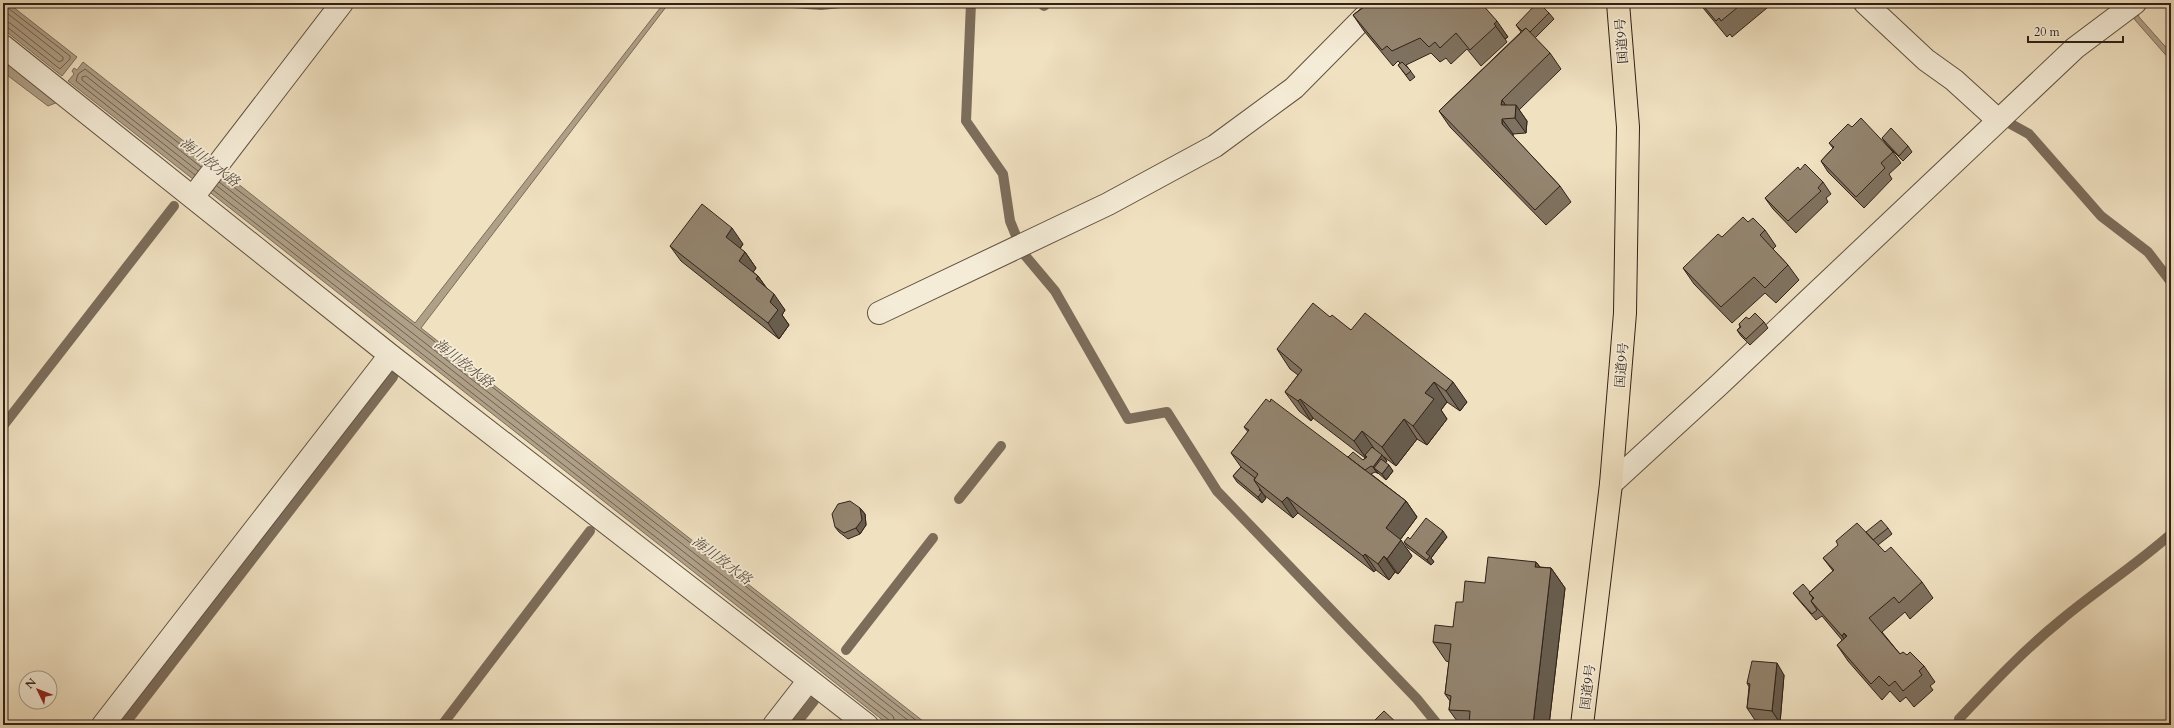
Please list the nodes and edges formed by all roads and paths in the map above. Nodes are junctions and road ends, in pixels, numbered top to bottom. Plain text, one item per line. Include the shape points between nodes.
1 (342, 3) edge
2 (1378, 3) edge
3 (1618, 3) edge
4 (1865, 3) edge
5 (2135, 3) edge
6 (3, 46) edge
7 (1998, 120) junction
8 (193, 197) junction
9 (880, 313) dead end
10 (390, 355) junction
11 (1611, 484) junction
12 (809, 680) junction
13 (103, 725) edge
14 (774, 725) edge
15 (867, 725) edge
16 (1582, 725) edge

1 - 8 street
2 - 9 street via 1294,88 1215,146 1108,204
3 - 11 highway, 国道9号 via 1628,127 1625,313
4 - 7 street via 1926,60 1954,80
5 - 7 street via 2075,48
6 - 8 street
7 - 11 street
8 - 10 street
10 - 12 street
10 - 13 street
11 - 16 highway, 国道9号
12 - 14 street
12 - 15 street

